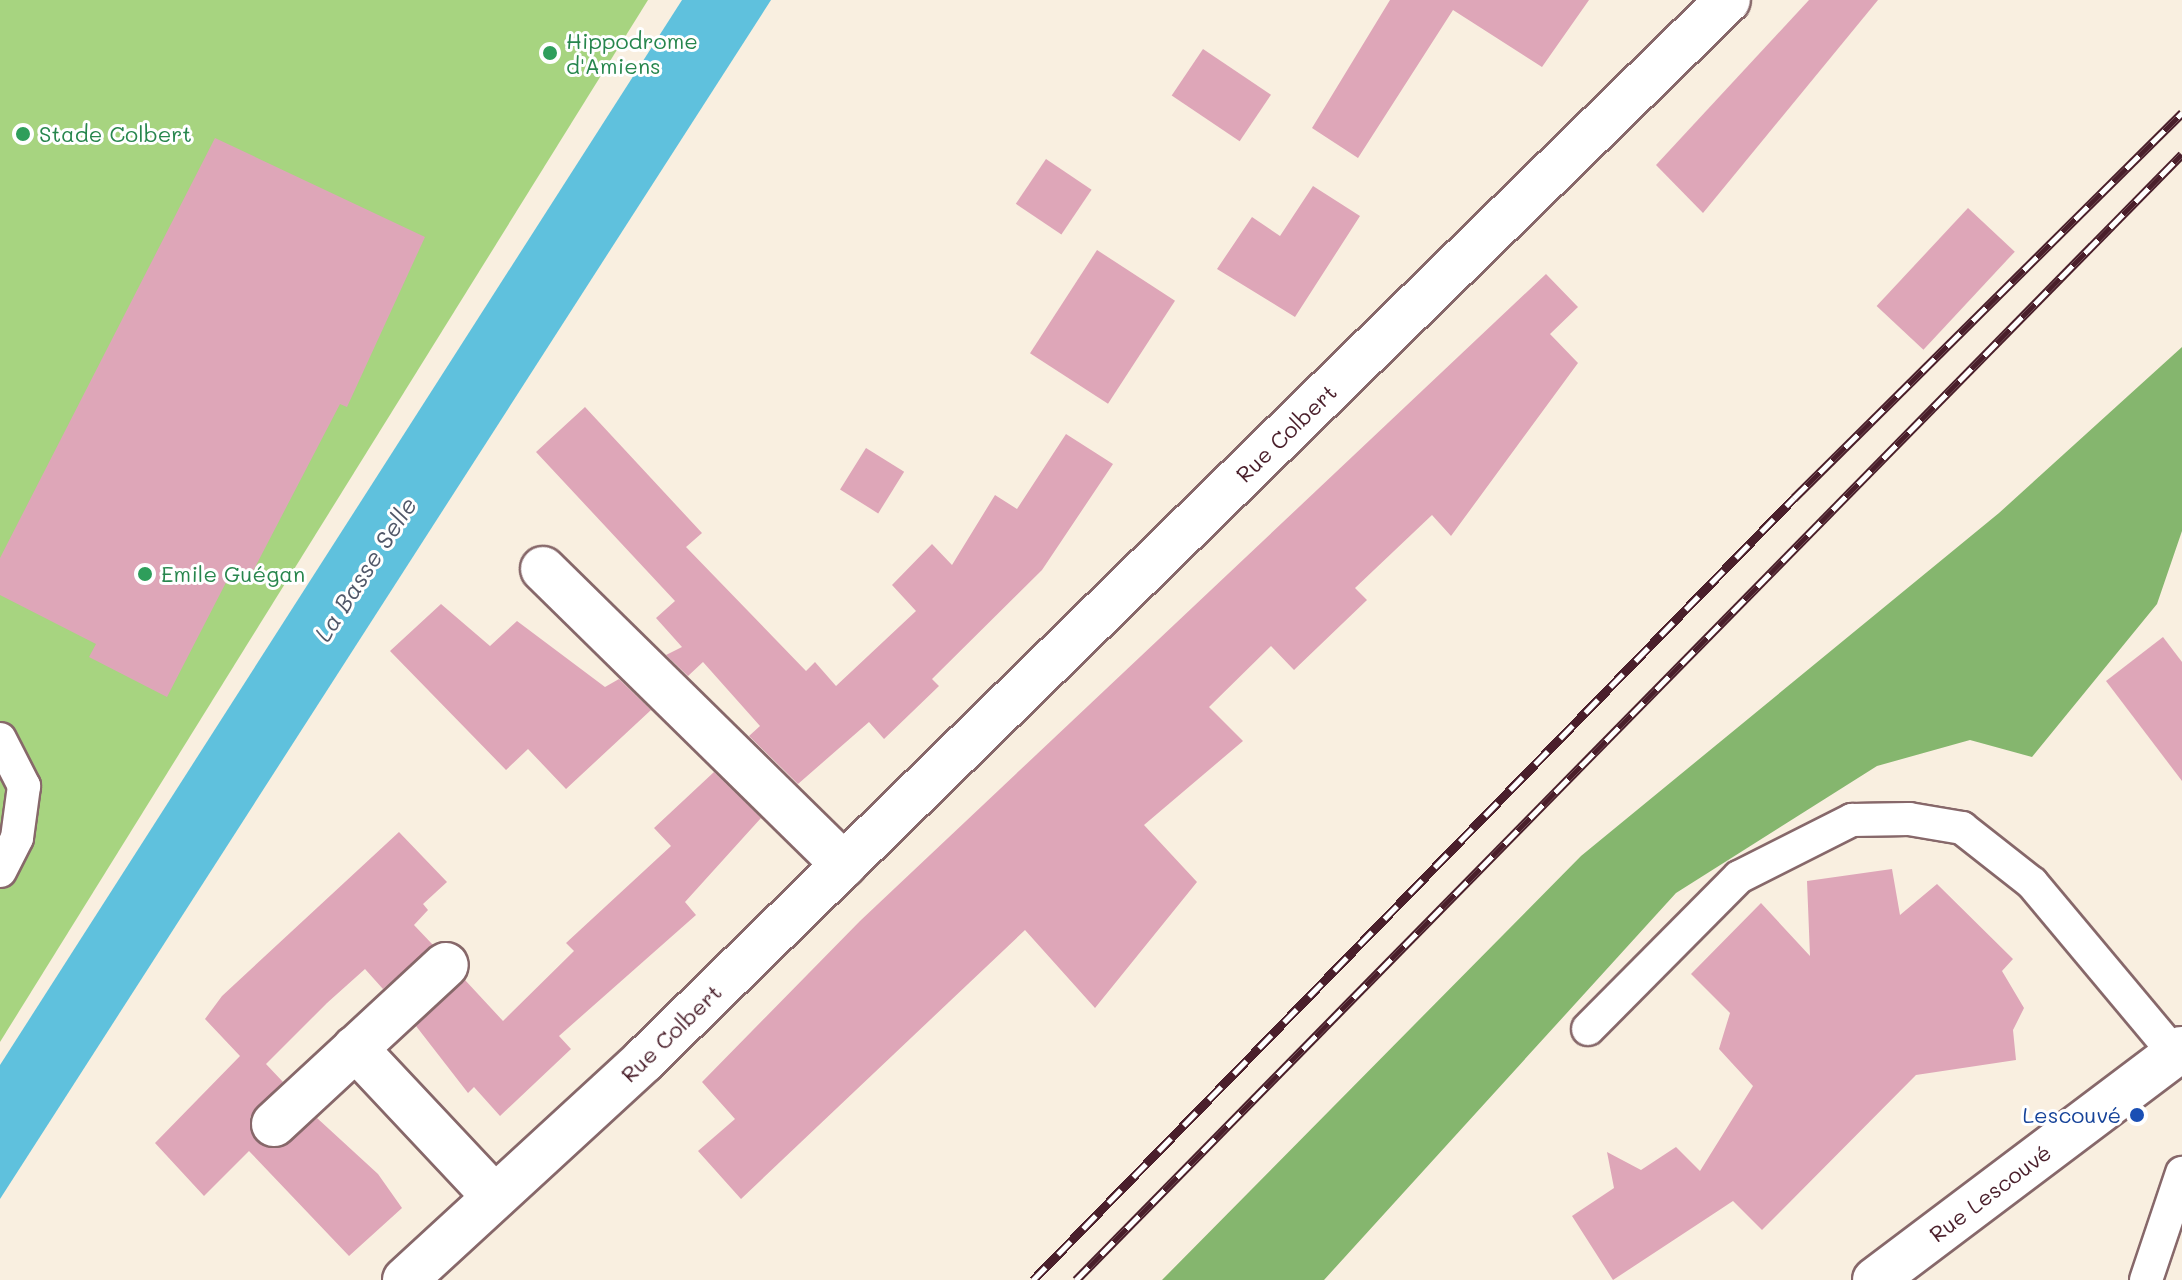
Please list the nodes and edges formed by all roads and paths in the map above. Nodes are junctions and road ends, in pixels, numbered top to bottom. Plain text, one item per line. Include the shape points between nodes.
1 (1728, 0) edge
2 (543, 569) dead end
3 (0, 739) edge
4 (844, 865) junction
5 (0, 871) edge
6 (446, 965) dead end
7 (1588, 1029) dead end
8 (355, 1048) junction
9 (2178, 1052) edge
10 (274, 1124) dead end
11 (2182, 1173) edge
12 (495, 1197) junction
13 (405, 1280) edge
14 (1875, 1280) edge
15 (2146, 1280) edge

1 - 4 street, Rue Colbert
2 - 4 street
3 - 5 lane via 24,786 17,838
4 - 12 street, Rue Colbert
6 - 8 street
7 - 9 lane via 1739,877 1852,820 1909,819 1962,828 2032,883
8 - 10 street
8 - 12 street
9 - 14 street, Rue Lescouvé
11 - 15 lane
12 - 13 street, Rue Colbert

